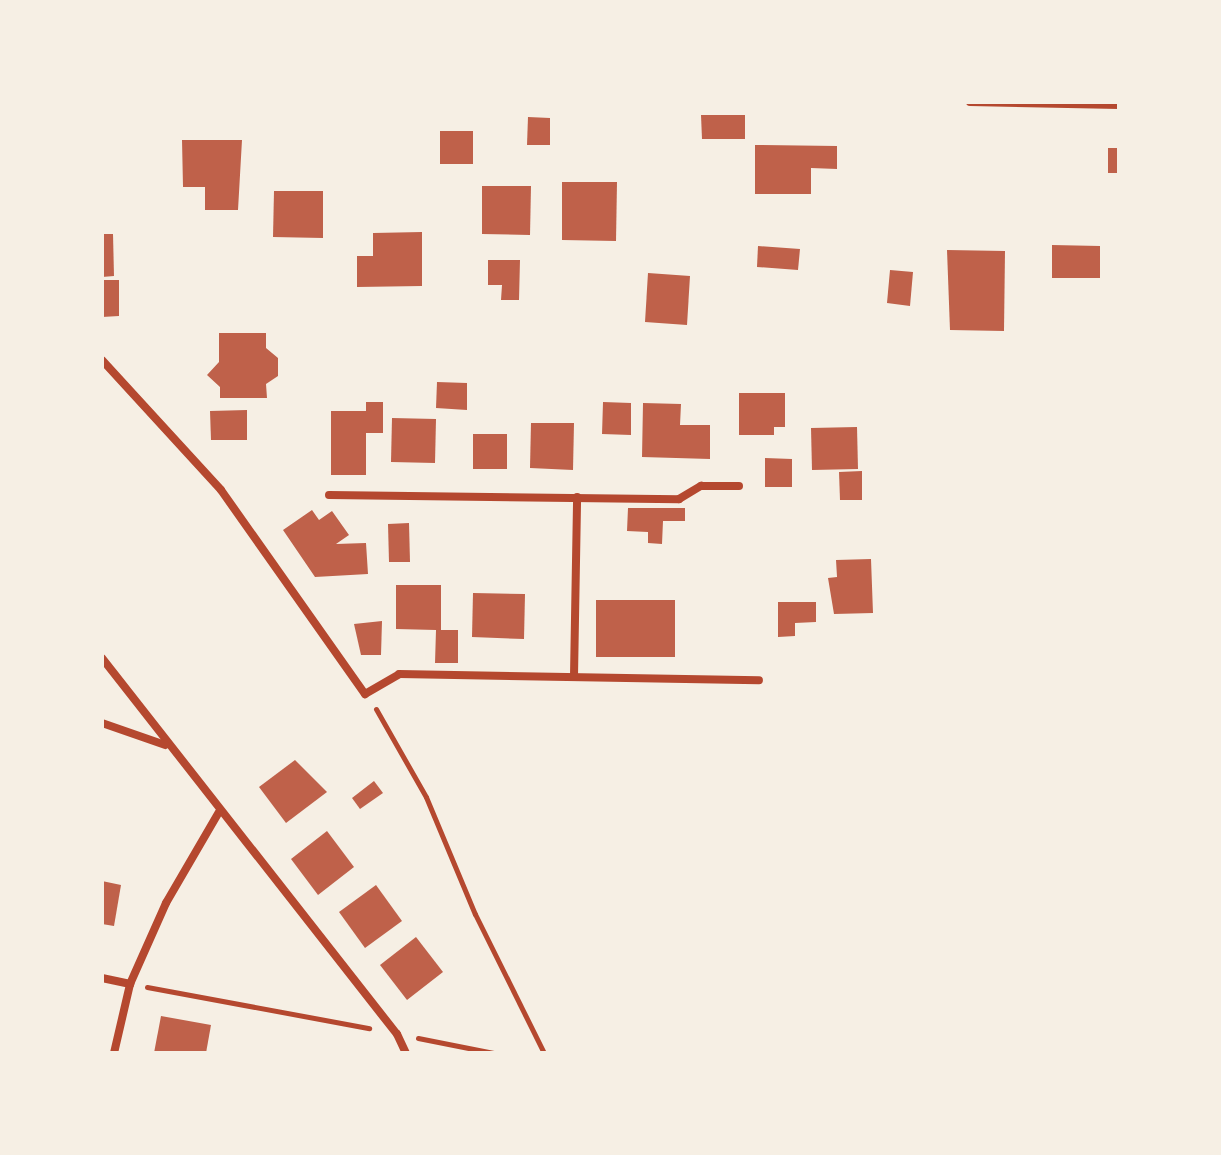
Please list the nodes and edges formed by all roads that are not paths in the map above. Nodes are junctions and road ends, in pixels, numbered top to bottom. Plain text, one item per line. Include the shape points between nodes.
1 (970, 102) edge
2 (1119, 105) edge
3 (102, 360) edge
4 (739, 486) dead end
5 (329, 495) dead end
6 (577, 497) junction
7 (102, 658) edge
8 (574, 676) junction
9 (759, 680) dead end
10 (102, 723) edge
11 (167, 746) junction
12 (219, 812) junction
13 (102, 978) edge
14 (130, 984) junction
15 (114, 1053) edge
16 (406, 1053) edge

1 - 2 street
3 - 8 street via 221,490 365,694 399,674
4 - 6 street via 701,486 679,499
5 - 6 street
6 - 8 street
7 - 11 street
8 - 9 street
10 - 11 street
11 - 12 street
12 - 14 street via 166,903
12 - 16 street via 397,1034
13 - 14 street
14 - 15 street

